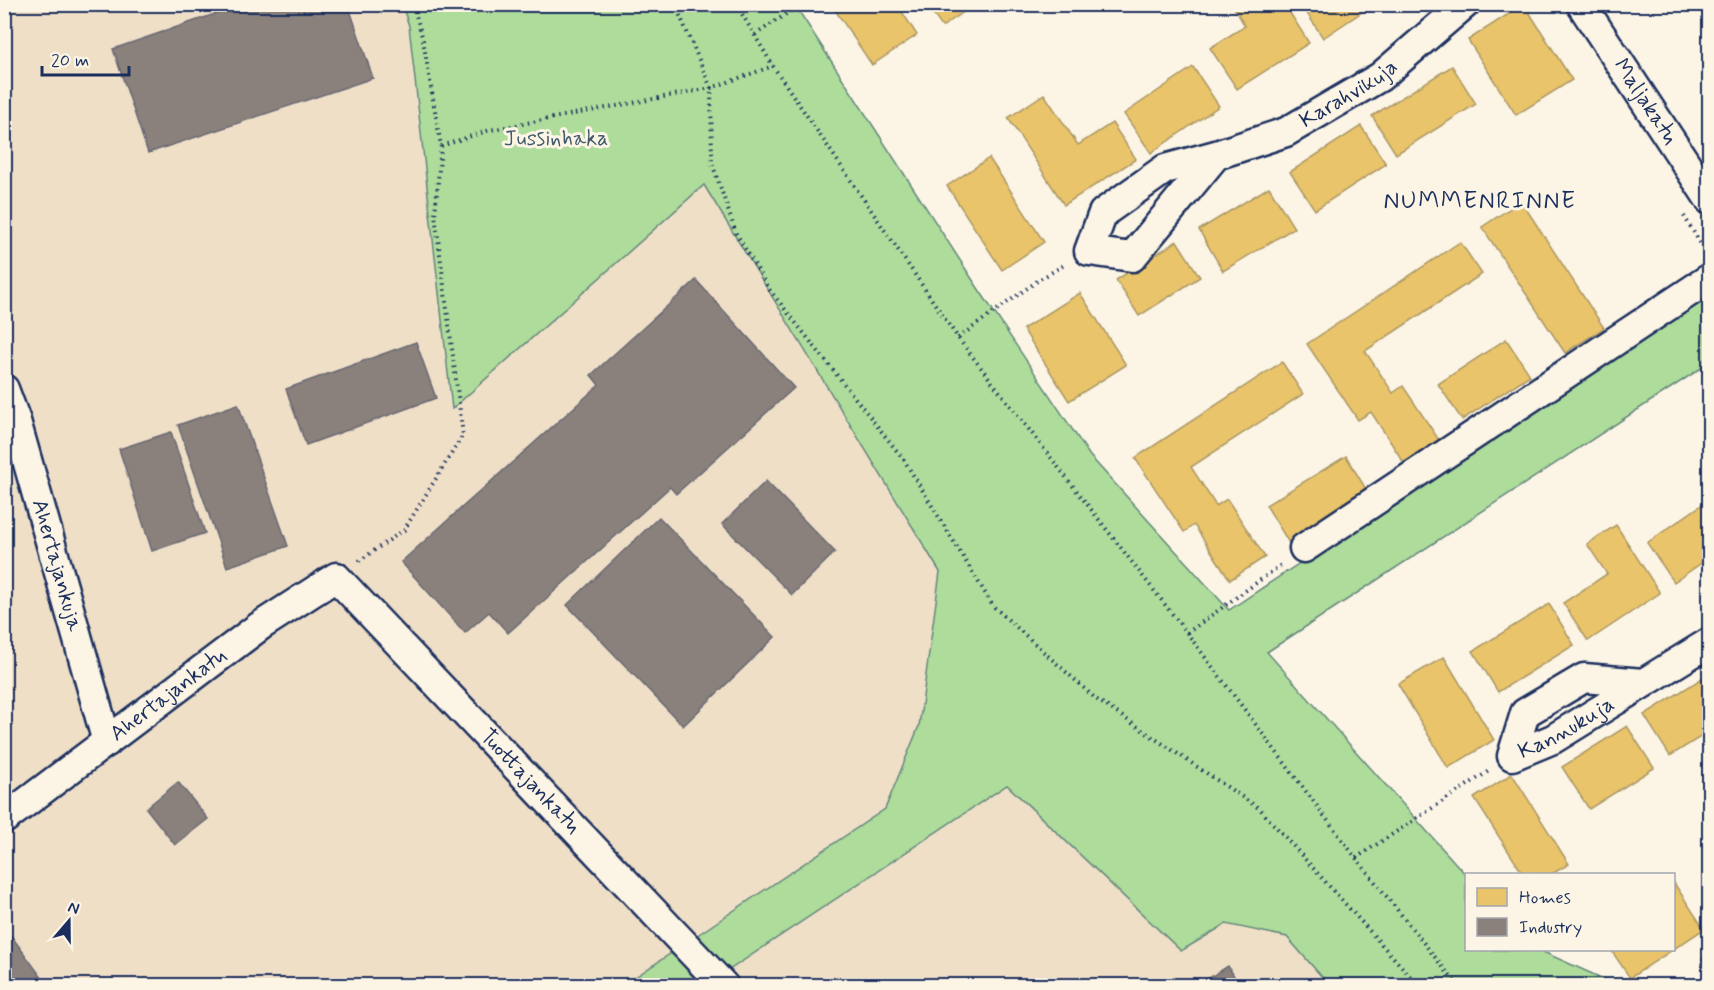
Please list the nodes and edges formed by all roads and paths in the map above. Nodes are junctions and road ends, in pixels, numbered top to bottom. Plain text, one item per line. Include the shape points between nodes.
1 (413, 4) edge
2 (675, 4) edge
3 (736, 4) edge
4 (801, 4) edge
5 (1465, 4) edge
6 (1581, 4) edge
7 (755, 35) junction
8 (772, 66) junction
9 (711, 88) junction
10 (441, 146) junction
11 (1216, 155) junction
12 (1710, 200) edge
13 (1089, 251) junction
14 (1710, 278) edge
15 (958, 338) junction
16 (4, 389) edge
17 (1304, 548) joint
18 (336, 577) junction
19 (1187, 633) junction
20 (1710, 642) edge
21 (107, 742) junction
22 (1512, 756) joint
23 (4, 819) edge
24 (1356, 858) junction
25 (724, 986) edge
26 (1419, 986) edge
27 (1458, 986) edge

1 - 10 path
2 - 9 path
3 - 7 path
4 - 7 path
5 - 11 street, Karahvikuja via 1380,77 1286,132
6 - 12 street, Maljakatu
7 - 8 path
8 - 9 path
8 - 15 path
9 - 10 path via 490,130
9 - 26 path via 712,163 736,233 769,289 904,460 993,606 1096,699 1260,809
10 - 18 path via 435,215 463,435 404,530
11 - 13 street, Karahvikuja via 1165,169 1103,213
11 - 13 street via 1132,256
13 - 15 path via 1040,279
14 - 17 street
15 - 19 path
16 - 21 street, Ahertajankuja
17 - 19 path
18 - 21 street, Ahertajankatu via 260,626
18 - 25 street, Tuottajankatu
19 - 24 path
20 - 22 street, Kannukuja via 1643,683 1584,678 1525,713
21 - 23 street, Ahertajankatu
22 - 24 path
24 - 27 path

